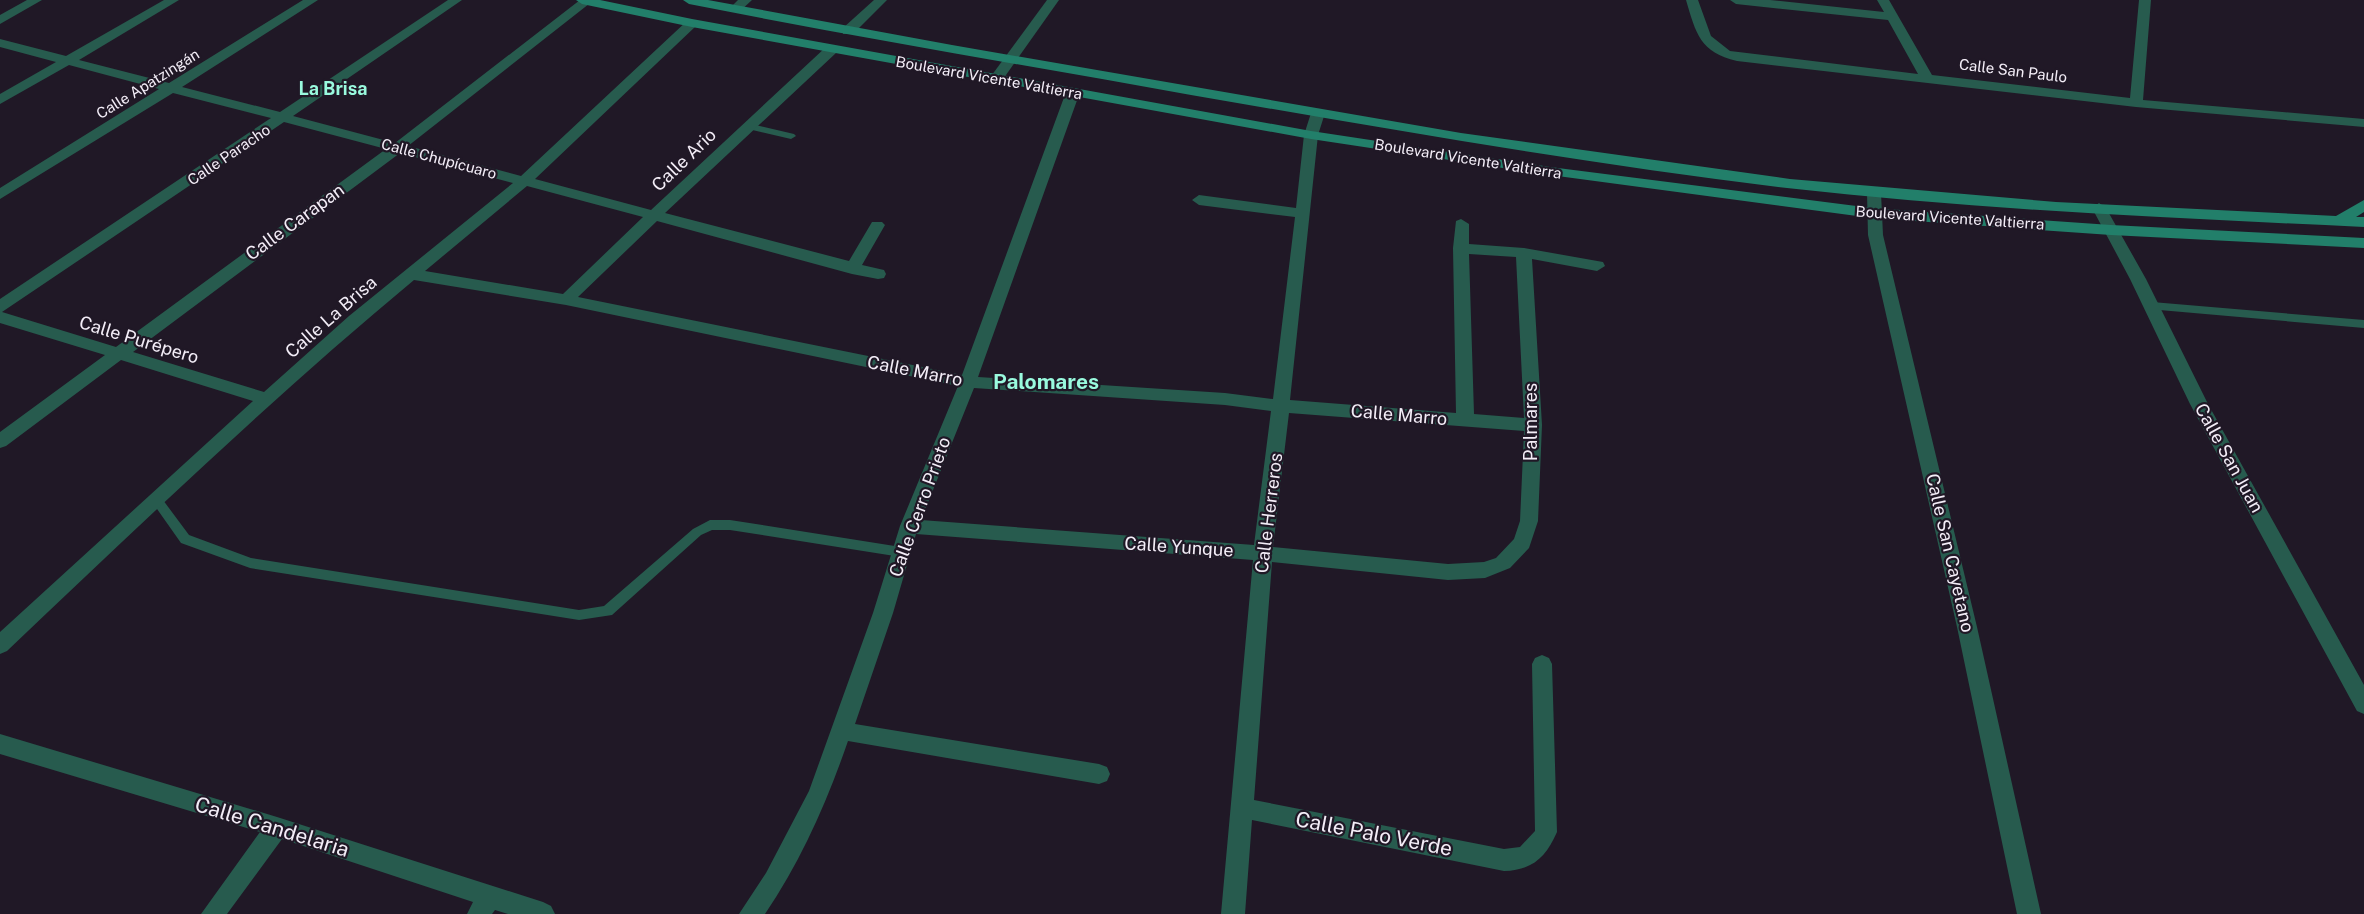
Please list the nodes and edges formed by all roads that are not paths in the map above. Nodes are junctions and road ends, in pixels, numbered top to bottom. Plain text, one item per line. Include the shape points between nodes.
1 (36, 0) edge
2 (173, 0) edge
3 (312, 0) edge
4 (456, 0) edge
5 (586, 0) edge
6 (689, 0) edge
7 (746, 0) edge
8 (881, 0) edge
9 (1053, 0) edge
10 (1692, 0) edge
11 (1736, 0) edge
12 (1883, 0) edge
13 (2145, 0) edge
14 (735, 9) junction
15 (1893, 17) junction
16 (0, 20) edge
17 (692, 23) junction
18 (848, 31) junction
19 (0, 43) edge
20 (831, 50) junction
21 (1011, 60) junction
22 (68, 62) junction
23 (1927, 78) junction
24 (996, 79) junction
25 (173, 88) junction
26 (1073, 92) junction
27 (0, 100) edge
28 (2136, 103) junction
29 (1318, 113) junction
30 (284, 117) junction
31 (2364, 123) edge
32 (747, 126) junction
33 (1311, 135) junction
34 (791, 136) dead end
35 (398, 148) junction
36 (524, 181) junction
37 (1874, 193) junction
38 (0, 194) edge
39 (1198, 200) dead end
40 (2364, 205) edge
41 (2099, 208) junction
42 (1872, 213) junction
43 (655, 214) junction
44 (1304, 214) junction
45 (2339, 221) junction
46 (2364, 222) edge
47 (1461, 224) dead end
48 (877, 225) dead end
49 (2111, 230) junction
50 (2364, 243) edge
51 (1461, 248) junction
52 (1524, 253) junction
53 (1597, 266) dead end
54 (852, 269) junction
55 (412, 274) junction
56 (878, 274) dead end
57 (566, 300) junction
58 (2152, 306) junction
59 (0, 307) edge
60 (0, 317) edge
61 (2364, 324) edge
62 (116, 354) junction
63 (968, 382) junction
64 (268, 399) junction
65 (1282, 406) junction
66 (1464, 421) junction
67 (1533, 425) junction
68 (0, 441) edge
69 (156, 499) junction
70 (909, 526) junction
71 (901, 552) junction
72 (1263, 555) junction
73 (1485, 570) joint
74 (0, 645) edge
75 (1542, 664) dead end
76 (2364, 705) edge
77 (843, 731) junction
78 (0, 744) edge
79 (1099, 774) dead end
80 (1245, 797) junction
81 (277, 827) junction
82 (484, 906) edge
83 (213, 914) edge
84 (543, 914) edge
85 (752, 914) edge
86 (1233, 914) edge
87 (2029, 914) edge

1 - 16 street
2 - 22 street
3 - 25 street, Calle Apatzingán
4 - 30 street, Calle Paracho
5 - 17 main road, Boulevard Vicente Valtierra
5 - 35 street, Calle Carapan
6 - 14 main road, Boulevard Vicente Valtierra
7 - 14 street
8 - 18 street
9 - 21 street
10 - 23 street, Calle San Paulo via 1704,40 1721,53
11 - 15 street
12 - 15 street
13 - 28 street
14 - 18 main road, Boulevard Vicente Valtierra
15 - 23 street
17 - 20 main road, Boulevard Vicente Valtierra
17 - 36 street, Calle La Brisa
18 - 21 main road, Boulevard Vicente Valtierra
19 - 22 street, Calle Chupícuaro
20 - 24 main road, Boulevard Vicente Valtierra
20 - 32 street, Calle Ario
21 - 24 street
21 - 29 main road, Boulevard Vicente Valtierra
22 - 25 street, Calle Chupícuaro
22 - 27 street
23 - 28 street, Calle San Paulo
24 - 26 main road, Boulevard Vicente Valtierra
25 - 30 street, Calle Chupícuaro
25 - 38 street, Calle Apatzingán
26 - 33 main road, Boulevard Vicente Valtierra
26 - 63 street, Calle Cerro Prieto
28 - 31 street, Calle San Paulo
29 - 33 street, Calle Herreros
29 - 37 main road, Boulevard Vicente Valtierra via 1634,163
30 - 35 street, Calle Chupícuaro
30 - 59 street, Calle Paracho
32 - 34 lane
32 - 43 street, Calle Ario
33 - 42 main road, Boulevard Vicente Valtierra
33 - 44 street, Calle Herreros
35 - 36 street, Calle Chupícuaro
35 - 62 street, Calle Carapan
36 - 43 street, Calle Chupícuaro
36 - 55 street, Calle La Brisa
37 - 41 main road, Boulevard Vicente Valtierra
37 - 42 street, Calle San Cayetano
39 - 44 street
40 - 45 main road
41 - 45 main road, Boulevard Vicente Valtierra
41 - 49 street, Calle San Juan
42 - 49 main road, Boulevard Vicente Valtierra
42 - 87 street, Calle San Cayetano via 1874,237 1957,583
43 - 54 street, Calle Chupícuaro
43 - 57 street, Calle Ario
44 - 65 street, Calle Herreros
45 - 46 main road, Boulevard Vicente Valtierra
47 - 51 street
48 - 54 street
49 - 50 main road, Boulevard Vicente Valtierra
49 - 58 street, Calle San Juan
51 - 52 street
51 - 66 street
52 - 53 street
52 - 67 street, Palmares
54 - 56 street, Calle Chupícuaro
55 - 57 street, Calle Marro
55 - 64 street, Calle La Brisa
57 - 63 street, Calle Marro
58 - 61 lane
58 - 76 street, Calle San Juan via 2199,404
60 - 62 street, Calle Purépero
62 - 64 street, Calle Purépero
62 - 68 street, Calle Carapan
63 - 65 street, Calle Marro
63 - 70 street, Calle Cerro Prieto
64 - 69 street, Calle La Brisa
65 - 66 street, Calle Marro
65 - 72 street, Calle Herreros
66 - 67 street, Calle Marro
67 - 73 street, Palmares via 1526,534 1512,556
69 - 71 lane via 185,538 250,564 579,615 607,611 696,532 710,525
69 - 74 street, Calle La Brisa
70 - 71 street, Calle Cerro Prieto
70 - 72 street, Calle Yunque
71 - 77 street, Calle Cerro Prieto
72 - 73 street, Calle Yunque via 1448,572
72 - 80 street, Calle Herreros
75 - 80 street, Calle Palo Verde via 1546,832 1533,854 1504,860
77 - 79 street
77 - 85 street, Calle Cerro Prieto via 819,794
78 - 81 street, Calle Candelaria
80 - 86 street, Calle Herreros
81 - 82 street, Calle Candelaria
81 - 83 street
82 - 84 street, Calle Candelaria

